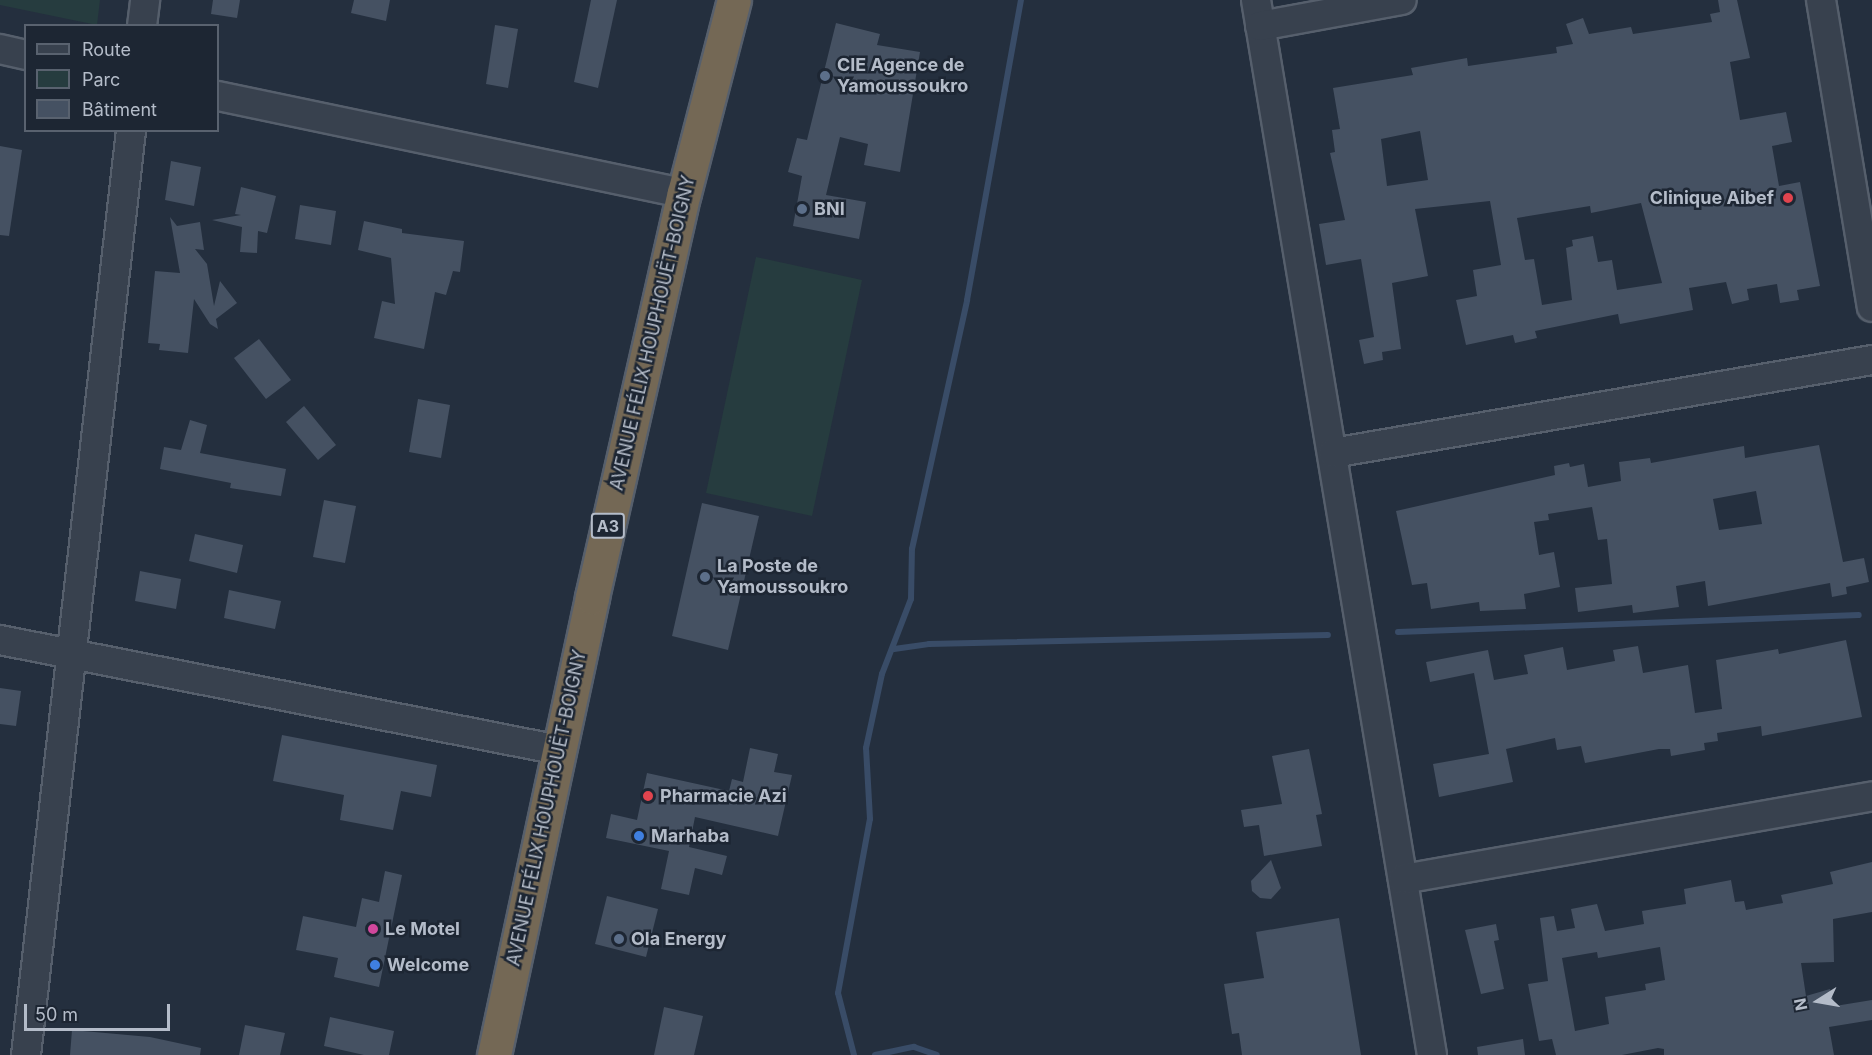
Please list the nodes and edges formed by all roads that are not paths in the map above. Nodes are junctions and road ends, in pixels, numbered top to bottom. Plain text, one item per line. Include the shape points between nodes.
1 (145, 0) edge
2 (734, 0) edge
3 (1402, 0) edge
4 (1821, 0) edge
5 (1258, 13) edge
6 (142, 24) edge
7 (0, 49) edge
8 (24, 54) edge
9 (219, 96) edge
10 (131, 132) edge
11 (684, 193) junction
12 (1872, 307) edge
13 (1872, 360) edge
14 (1333, 453) junction
15 (0, 640) edge
16 (70, 655) junction
17 (558, 750) junction
18 (1872, 796) edge
19 (1403, 879) junction
20 (26, 1055) edge
21 (494, 1055) edge
22 (1432, 1055) edge

1 - 6 street
2 - 11 highway, AVENUE FÉLIX HOUPHOUËT-BOIGNY / A3
3 - 5 street
4 - 12 street
5 - 14 street
7 - 8 street
9 - 11 street
10 - 16 street
11 - 17 highway, AVENUE FÉLIX HOUPHOUËT-BOIGNY / A3
13 - 14 street
14 - 19 street
15 - 16 street
16 - 17 street
16 - 20 street
17 - 21 highway, AVENUE FÉLIX HOUPHOUËT-BOIGNY / A3
18 - 19 street
19 - 22 street

